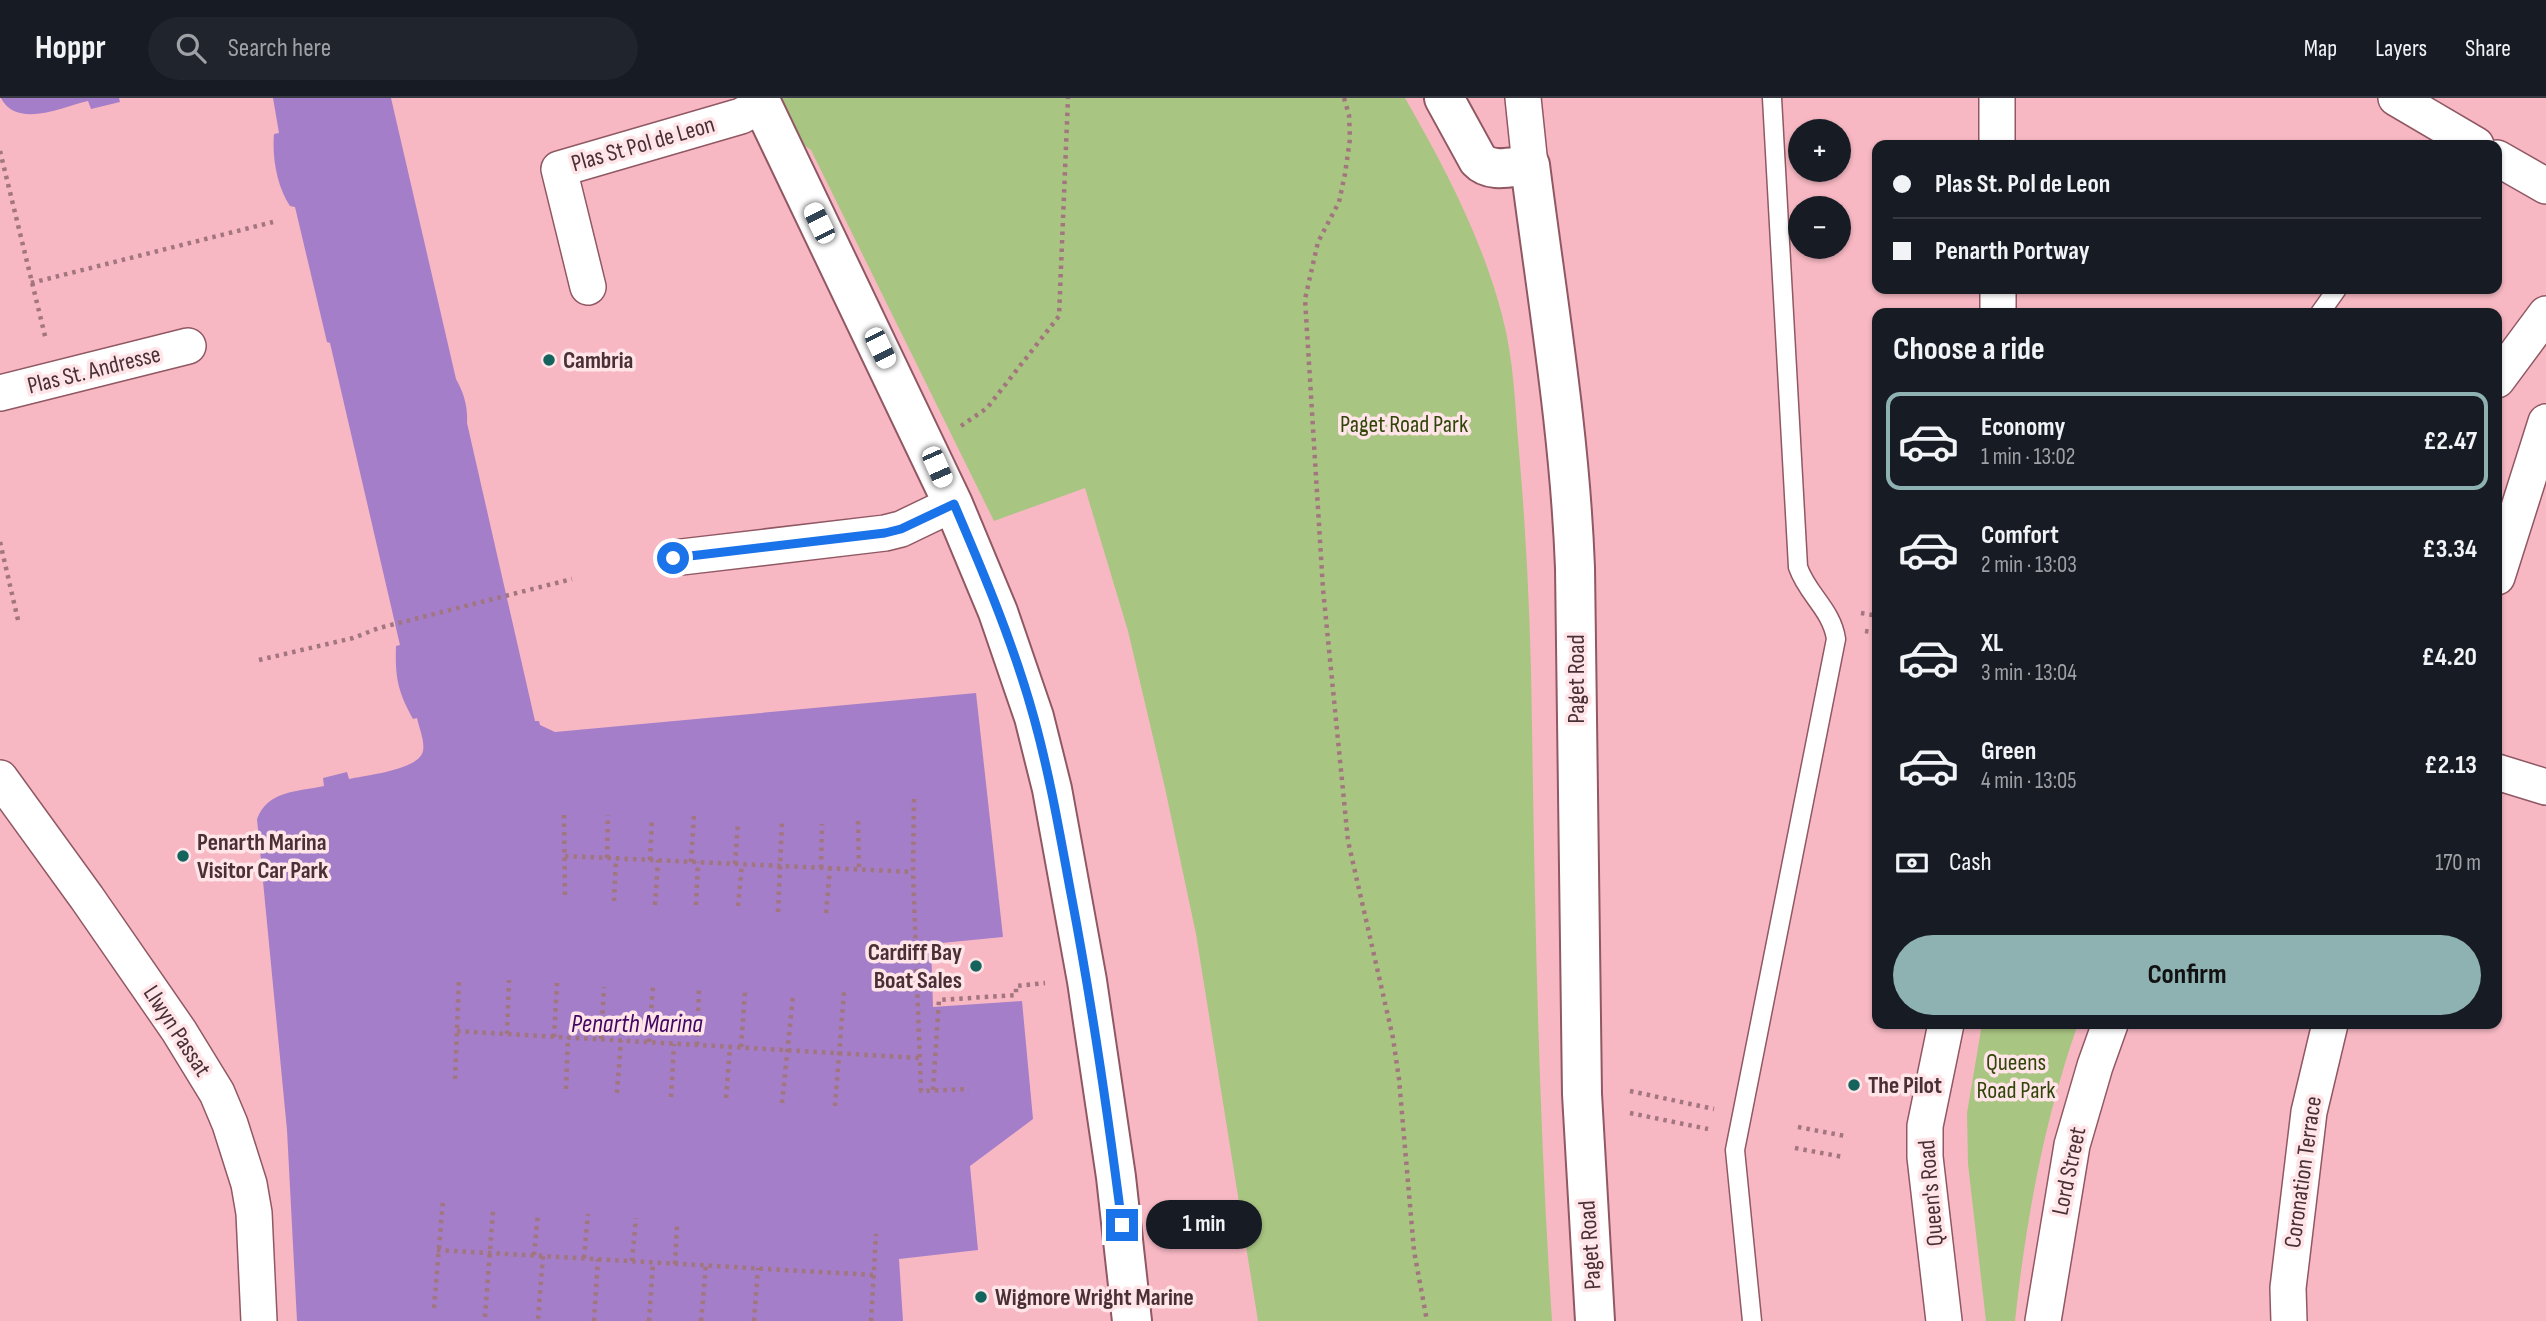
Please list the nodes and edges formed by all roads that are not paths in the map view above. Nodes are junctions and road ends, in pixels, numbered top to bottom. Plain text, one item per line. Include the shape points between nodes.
1 (1444, 98) edge
2 (1523, 98) edge
3 (1772, 98) edge
4 (1997, 98) edge
5 (2396, 98) edge
6 (761, 102) edge
7 (1997, 140) edge
8 (2454, 140) edge
9 (2502, 161) edge
10 (1530, 165) junction
11 (2546, 187) edge
12 (588, 287) dead end
13 (2546, 314) edge
14 (188, 346) dead end
15 (2502, 373) edge
16 (0, 393) edge
17 (2546, 422) edge
18 (954, 504) junction
19 (673, 558) dead end
20 (2502, 561) edge
21 (2502, 774) edge
22 (0, 778) edge
23 (2546, 787) edge
24 (1944, 1029) edge
25 (2108, 1029) edge
26 (2329, 1029) edge
27 (259, 1321) edge
28 (1132, 1321) edge
29 (1595, 1321) edge
30 (1752, 1321) edge
31 (1944, 1321) edge
32 (2043, 1321) edge
33 (2289, 1321) edge

1 - 10 street via 1485,167
2 - 10 street
3 - 30 lane via 1798,567 1803,583 1834,625 1836,639 1735,1150
4 - 7 street
5 - 8 street
6 - 12 street, Plas St Pol de Leon via 741,116 559,169
6 - 18 street
9 - 11 street
10 - 29 street, Paget Road via 1573,519 1581,1094
13 - 15 street
14 - 16 street, Plas St. Andresse
17 - 20 street
18 - 19 street via 885,533
18 - 28 street via 1020,673 1052,789 1100,1066
21 - 23 street
22 - 27 street, Llwyn Passat via 179,1031 217,1093 249,1184
24 - 31 street, Queen's Road via 1925,1126
25 - 32 street, Lord Street via 2072,1144
26 - 33 street, Coronation Terrace via 2309,1112 2288,1288

